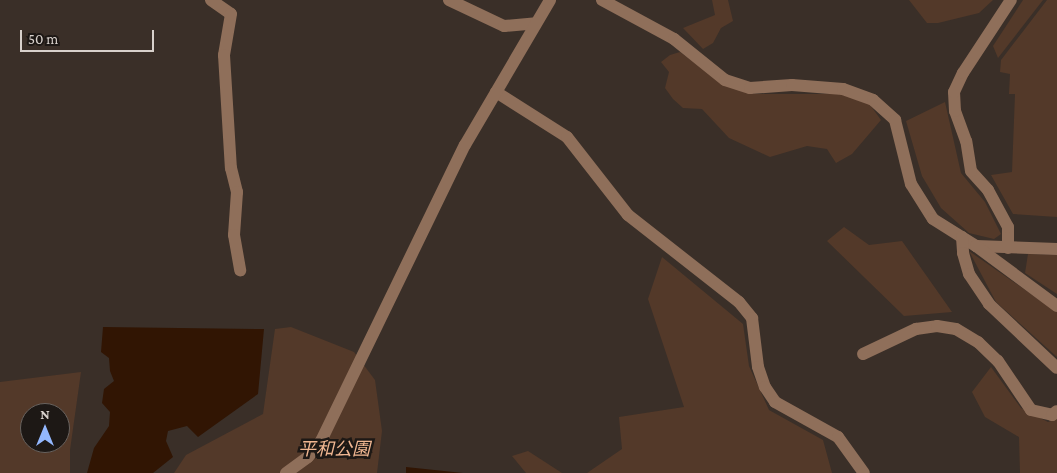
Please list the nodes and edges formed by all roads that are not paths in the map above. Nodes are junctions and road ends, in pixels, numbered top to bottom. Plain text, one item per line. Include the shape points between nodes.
1 (211, 0) edge
2 (449, 0) edge
3 (550, 0) edge
4 (602, 0) edge
5 (1011, 0) edge
6 (536, 24) junction
7 (496, 92) junction
8 (962, 237) junction
9 (976, 246) junction
10 (1008, 248) junction
11 (1057, 249) edge
12 (240, 270) dead end
13 (1057, 306) edge
14 (863, 354) dead end
15 (1057, 368) edge
16 (1057, 411) edge
17 (286, 473) edge
18 (864, 473) edge

1 - 12 street via 231,14 224,55 230,168 237,192 234,235
2 - 6 street via 504,26
3 - 6 street
4 - 8 street via 674,39 725,80 750,88 792,85 843,88 873,100 895,120 911,184 933,219
5 - 10 street via 963,72 954,92 955,111 966,141 971,171 988,190 1008,227
6 - 7 street
7 - 17 street via 465,145 321,441 308,457
7 - 18 street via 568,137 628,215 738,302 752,318 758,367 775,402 838,437
8 - 9 street
8 - 15 street via 969,274 989,304
9 - 10 street
9 - 13 street
10 - 11 street
14 - 16 street via 916,329 937,326 956,329 978,342 998,361 1031,410 1052,415

